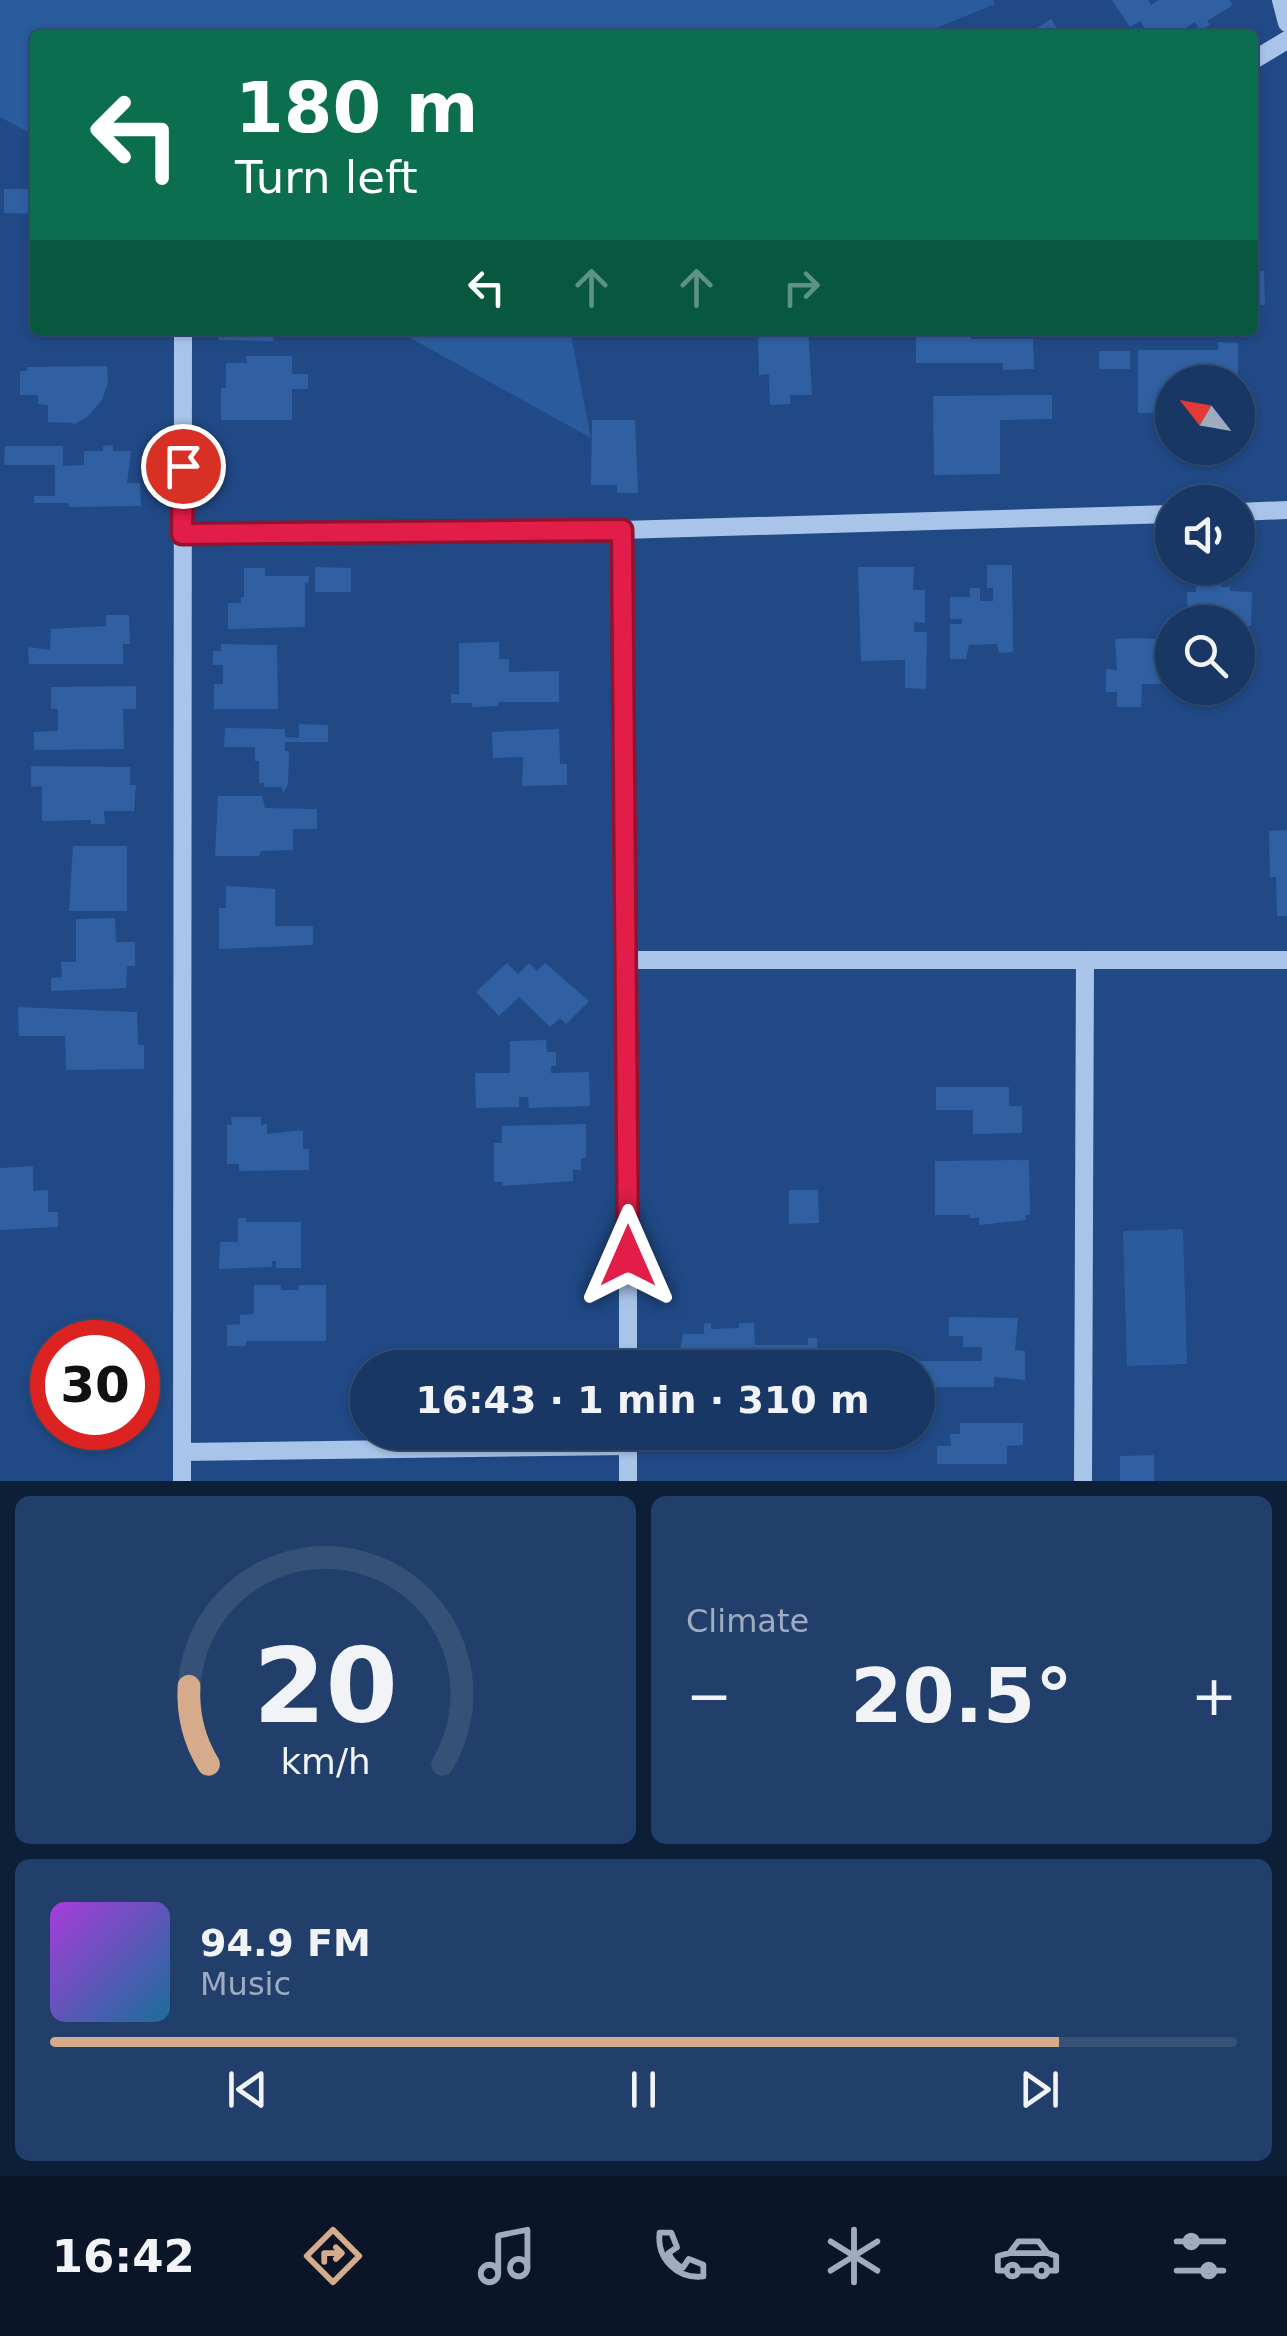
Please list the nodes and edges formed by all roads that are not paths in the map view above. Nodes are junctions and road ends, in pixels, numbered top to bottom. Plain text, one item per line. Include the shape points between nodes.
1 (1280, 0) edge
2 (1287, 23) edge
3 (1287, 40) edge
4 (1258, 57) edge
5 (183, 335) edge
6 (1287, 510) edge
7 (1255, 511) edge
8 (1155, 514) edge
9 (622, 530) junction
10 (182, 534) junction
11 (628, 960) junction
12 (1084, 960) junction
13 (1287, 960) edge
14 (628, 1350) edge
15 (350, 1447) edge
16 (628, 1450) edge
17 (182, 1452) junction
18 (182, 1481) edge
19 (628, 1481) edge
20 (1083, 1481) edge

1 - 2 street
3 - 4 street
5 - 10 street
6 - 7 street
8 - 9 street
9 - 10 street
9 - 11 street
10 - 17 street
11 - 12 street
11 - 14 street
12 - 13 street
12 - 20 street
15 - 17 street
16 - 19 street
17 - 18 street

